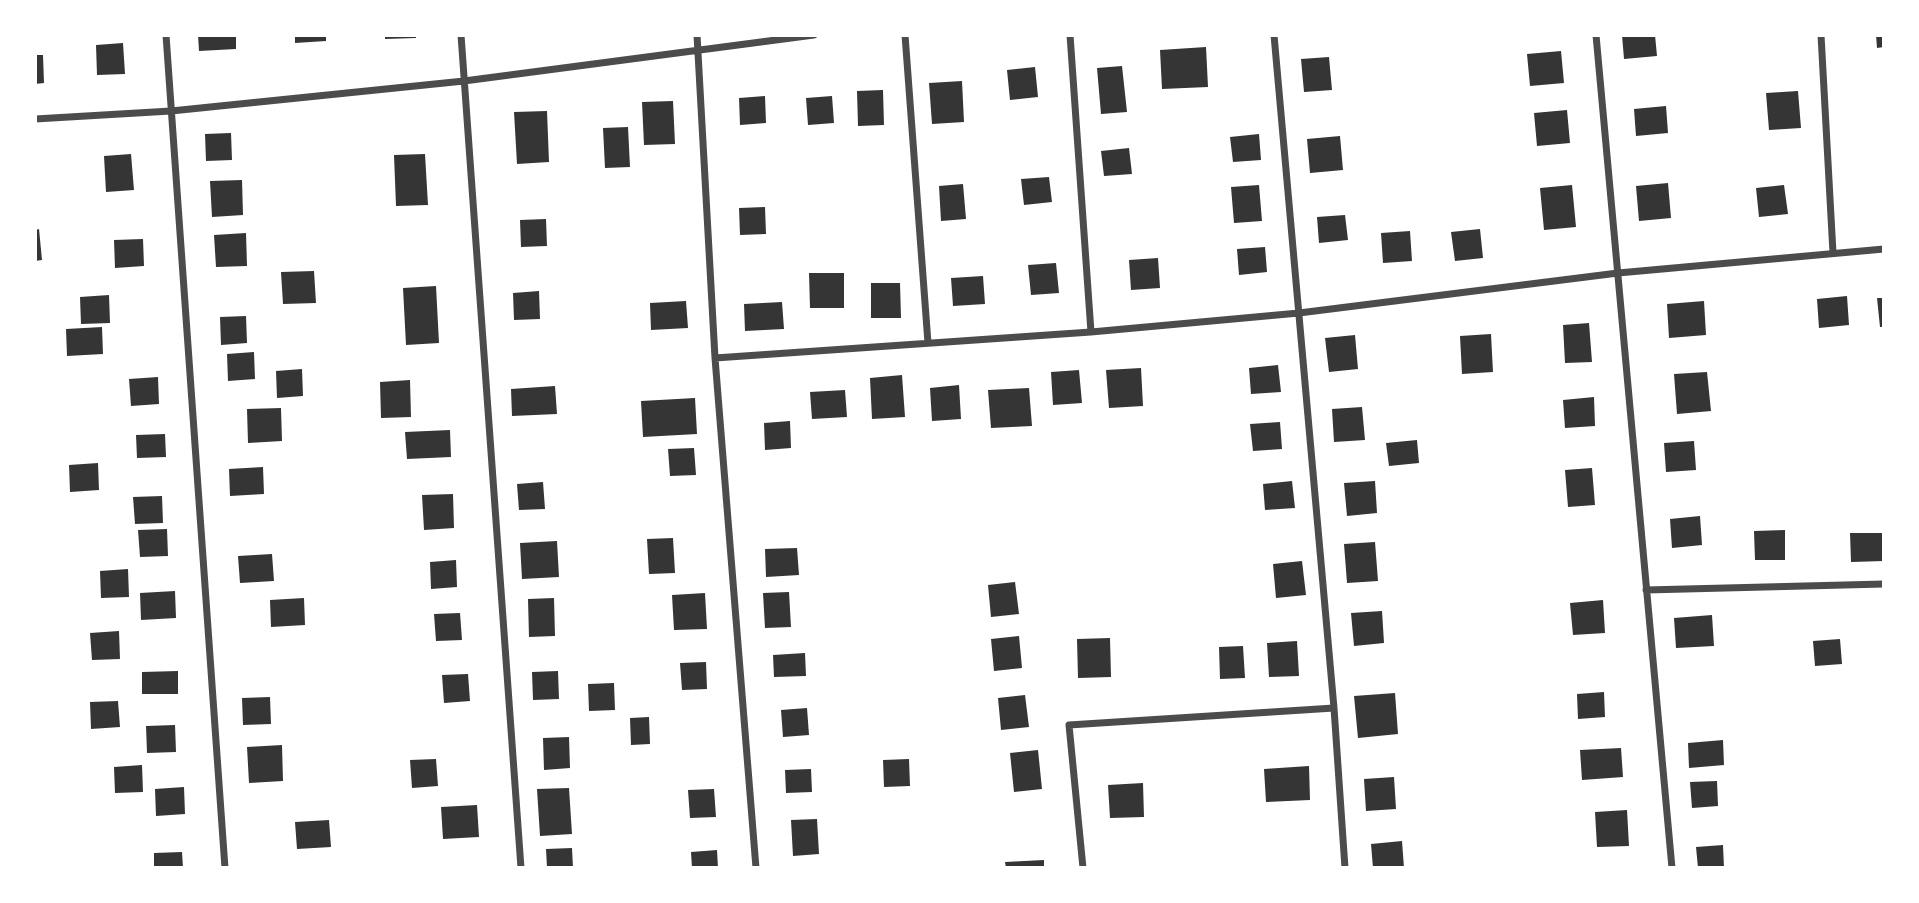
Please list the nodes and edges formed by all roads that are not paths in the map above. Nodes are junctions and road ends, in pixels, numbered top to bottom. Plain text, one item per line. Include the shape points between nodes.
1 (166, 35) edge
2 (461, 35) edge
3 (697, 35) edge
4 (814, 35) edge
5 (905, 35) edge
6 (1070, 35) edge
7 (1274, 35) edge
8 (1596, 35) edge
9 (1821, 35) edge
10 (698, 51) junction
11 (464, 80) junction
12 (171, 111) junction
13 (35, 119) edge
14 (1884, 249) edge
15 (1833, 253) junction
16 (1618, 273) junction
17 (1299, 313) junction
18 (1091, 332) junction
19 (929, 343) junction
20 (715, 358) junction
21 (1884, 584) edge
22 (1646, 590) junction
23 (1334, 708) junction
24 (225, 868) edge
25 (521, 868) edge
26 (756, 868) edge
27 (1083, 868) edge
28 (1345, 868) edge
29 (1672, 868) edge

1 - 12 street
2 - 11 street
3 - 10 street
4 - 10 street
5 - 19 street
6 - 18 street
7 - 17 street
8 - 16 street
9 - 15 street
10 - 11 street
10 - 20 street
11 - 12 street
11 - 25 street
12 - 13 street
12 - 24 street
14 - 15 street
15 - 16 street
16 - 17 street
16 - 22 street
17 - 18 street
17 - 23 street
18 - 19 street
19 - 20 street
20 - 26 street
21 - 22 street
22 - 29 street
23 - 27 street via 1069,725
23 - 28 street

